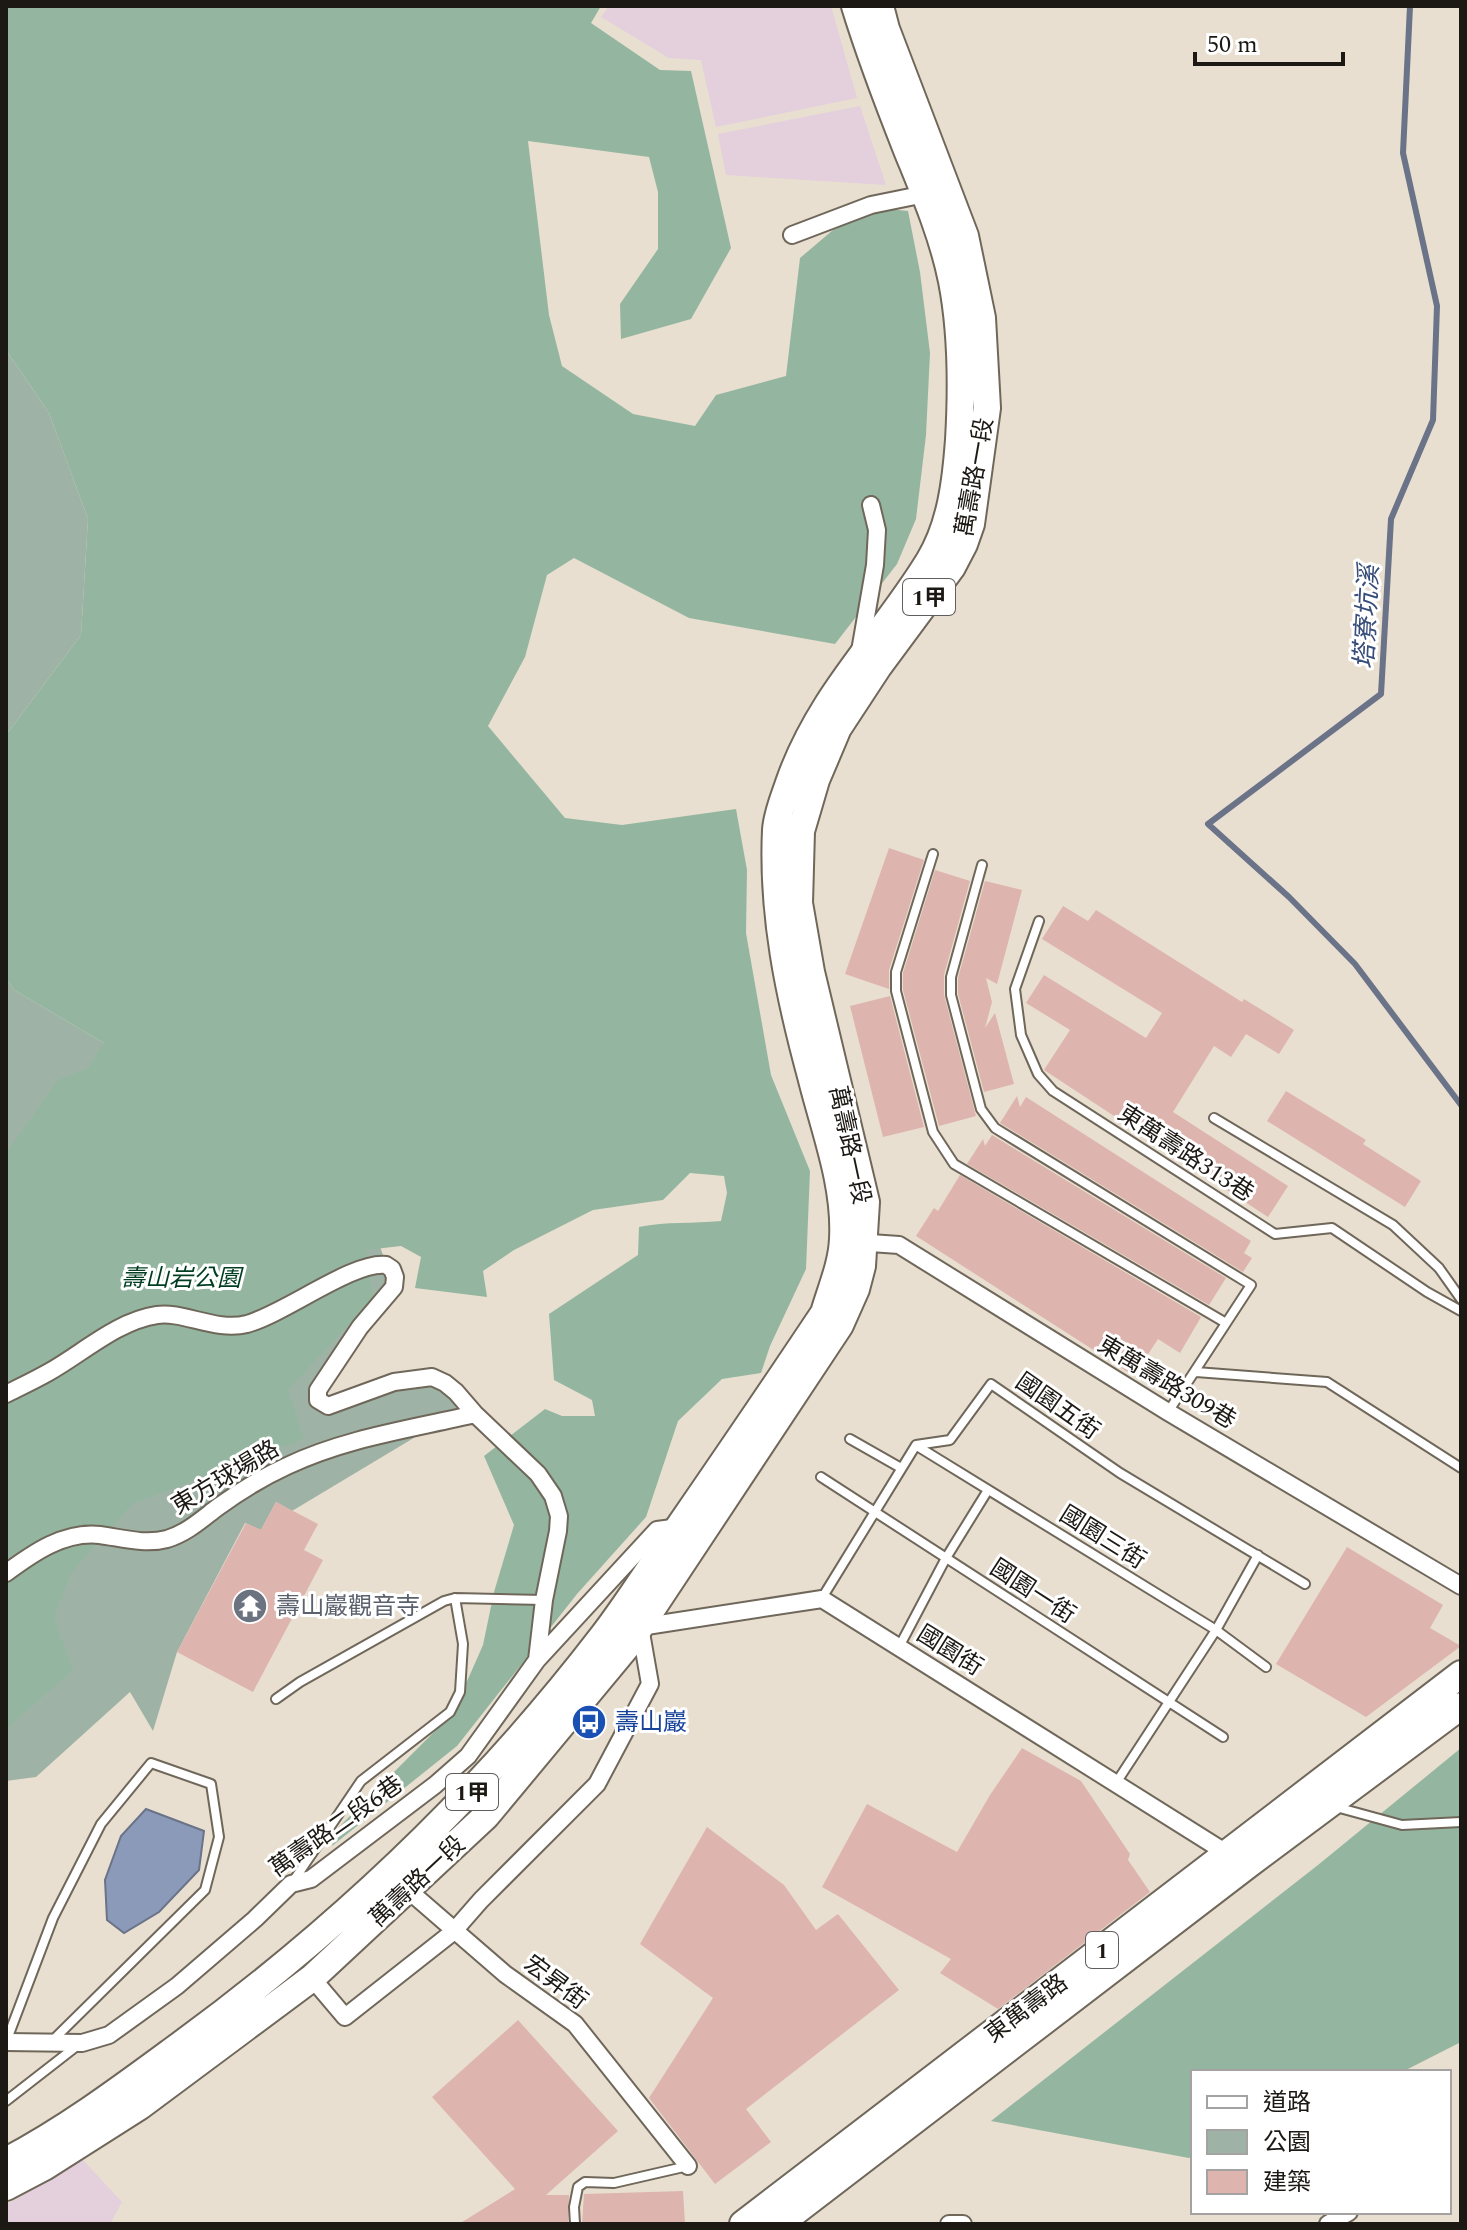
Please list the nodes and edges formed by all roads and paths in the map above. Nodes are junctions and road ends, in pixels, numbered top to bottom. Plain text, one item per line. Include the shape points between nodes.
1 (855, 6) edge
2 (880, 6) edge
3 (925, 194) junction
4 (792, 235) dead end
5 (871, 505) dead end
6 (868, 662) junction
7 (933, 854) dead end
8 (982, 865) dead end
9 (1039, 921) dead end
10 (1214, 1118) dead end
11 (854, 1242) junction
12 (1461, 1299) edge
13 (1461, 1311) edge
14 (1226, 1323) junction
15 (1196, 1372) junction
16 (6, 1394) edge
17 (1168, 1412) junction
18 (475, 1414) junction
19 (850, 1439) dead end
20 (916, 1445) junction
21 (901, 1468) junction
22 (1461, 1468) edge
23 (821, 1477) dead end
24 (988, 1490) junction
25 (874, 1511) junction
26 (688, 1532) junction
27 (1258, 1555) junction
28 (946, 1558) junction
29 (6, 1573) edge
30 (1305, 1584) dead end
31 (1461, 1586) edge
32 (455, 1598) junction
33 (822, 1599) junction
34 (544, 1600) junction
35 (630, 1620) junction
36 (1216, 1630) junction
37 (899, 1647) junction
38 (537, 1660) junction
39 (1266, 1667) dead end
40 (1461, 1674) edge
41 (276, 1699) dead end
42 (1168, 1702) junction
43 (1461, 1706) edge
44 (1223, 1737) dead end
45 (1115, 1784) junction
46 (1329, 1805) junction
47 (1461, 1822) edge
48 (1228, 1854) junction
49 (291, 1884) junction
50 (408, 1890) junction
51 (453, 1932) junction
52 (312, 1978) junction
53 (6, 2042) edge
54 (82, 2043) junction
55 (48, 2045) junction
56 (6, 2101) edge
57 (6, 2161) edge
58 (688, 2166) joint
59 (6, 2187) edge
60 (1346, 2214) edge
61 (575, 2224) edge
62 (743, 2224) edge
63 (779, 2224) edge
64 (949, 2224) edge
65 (963, 2224) edge
66 (1328, 2224) edge

1 - 3 main road, 萬壽路一段 / 1甲
2 - 6 main road, 萬壽路一段 / 1甲 via 965,236 982,318 987,408 964,544 952,567
3 - 4 street via 871,205
3 - 6 main road, 萬壽路一段 / 1甲 via 952,279 958,319 956,478 931,558
5 - 6 street via 877,530
6 - 11 main road, 萬壽路一段 / 1甲 via 816,780 801,831 799,903 866,1202
7 - 14 lane via 896,972 896,991 933,1132 954,1164
8 - 14 lane via 951,977 981,1109 995,1128 1251,1285
9 - 13 lane, 東萬壽路313巷 via 1015,989 1021,1035 1038,1074 1053,1091 1275,1234 1332,1228
10 - 12 lane via 1393,1225 1439,1268
11 - 17 street, 東萬壽路309巷 via 899,1245
11 - 26 main road, 萬壽路一段 / 1甲 via 856,1289 840,1325
14 - 15 lane
15 - 17 lane
15 - 22 lane via 1327,1382
16 - 18 street via 137,1319 160,1314 244,1325 378,1264 392,1269 394,1287 318,1390 318,1400 328,1406 394,1382 432,1377
17 - 31 street, 東萬壽路309巷
18 - 29 street, 東方球場路 via 316,1453 250,1485 200,1522 165,1539 67,1539 39,1549
18 - 34 street via 538,1474 553,1496 558,1531
19 - 21 lane
20 - 21 lane
20 - 24 lane, 國園三街
20 - 27 lane, 國園五街 via 950,1440 991,1384 1120,1473
21 - 25 lane
23 - 25 lane, 國園一街
24 - 28 lane
24 - 36 lane, 國園三街
25 - 28 lane, 國園一街
25 - 33 lane
26 - 35 main road, 萬壽路一段 / 1甲
26 - 38 street via 657,1530
27 - 30 lane, 國園五街
27 - 36 lane
28 - 37 lane
28 - 42 lane, 國園一街
32 - 34 lane
32 - 41 lane
32 - 49 lane via 463,1644 460,1692 450,1712 361,1781
33 - 35 street
33 - 37 street, 國園街
34 - 38 street
35 - 50 main road, 萬壽路一段 / 1甲 via 545,1749 486,1816
35 - 51 street via 650,1684 597,1784
35 - 57 main road, 萬壽路一段 / 1甲 via 467,1797 298,1954 129,2083
36 - 39 lane, 國園三街
36 - 42 lane
37 - 45 street, 國園街
38 - 49 street, 萬壽路二段6巷 via 468,1756 311,1879
40 - 48 main road, 東萬壽路 / 1
42 - 44 lane, 國園一街
42 - 45 lane
43 - 46 main road, 東萬壽路 / 1
45 - 48 street, 國園街
46 - 47 lane via 1402,1825
46 - 63 main road, 東萬壽路 / 1
48 - 62 main road, 東萬壽路 / 1
49 - 54 street, 萬壽路二段6巷 via 177,1986 109,2035
50 - 51 street, 宏昇街
50 - 52 main road, 萬壽路一段 / 1甲
51 - 52 street via 345,2017
51 - 58 street, 宏昇街 via 575,2024
52 - 59 main road, 萬壽路一段 / 1甲 via 140,2106
53 - 55 street, 萬壽路二段6巷
53 - 55 lane via 53,1918 101,1824 151,1763 211,1784 219,1837 205,1890
54 - 55 street, 萬壽路二段6巷
54 - 56 lane
58 - 61 lane via 614,2183 585,2182 578,2187
60 - 66 street
64 - 65 street

